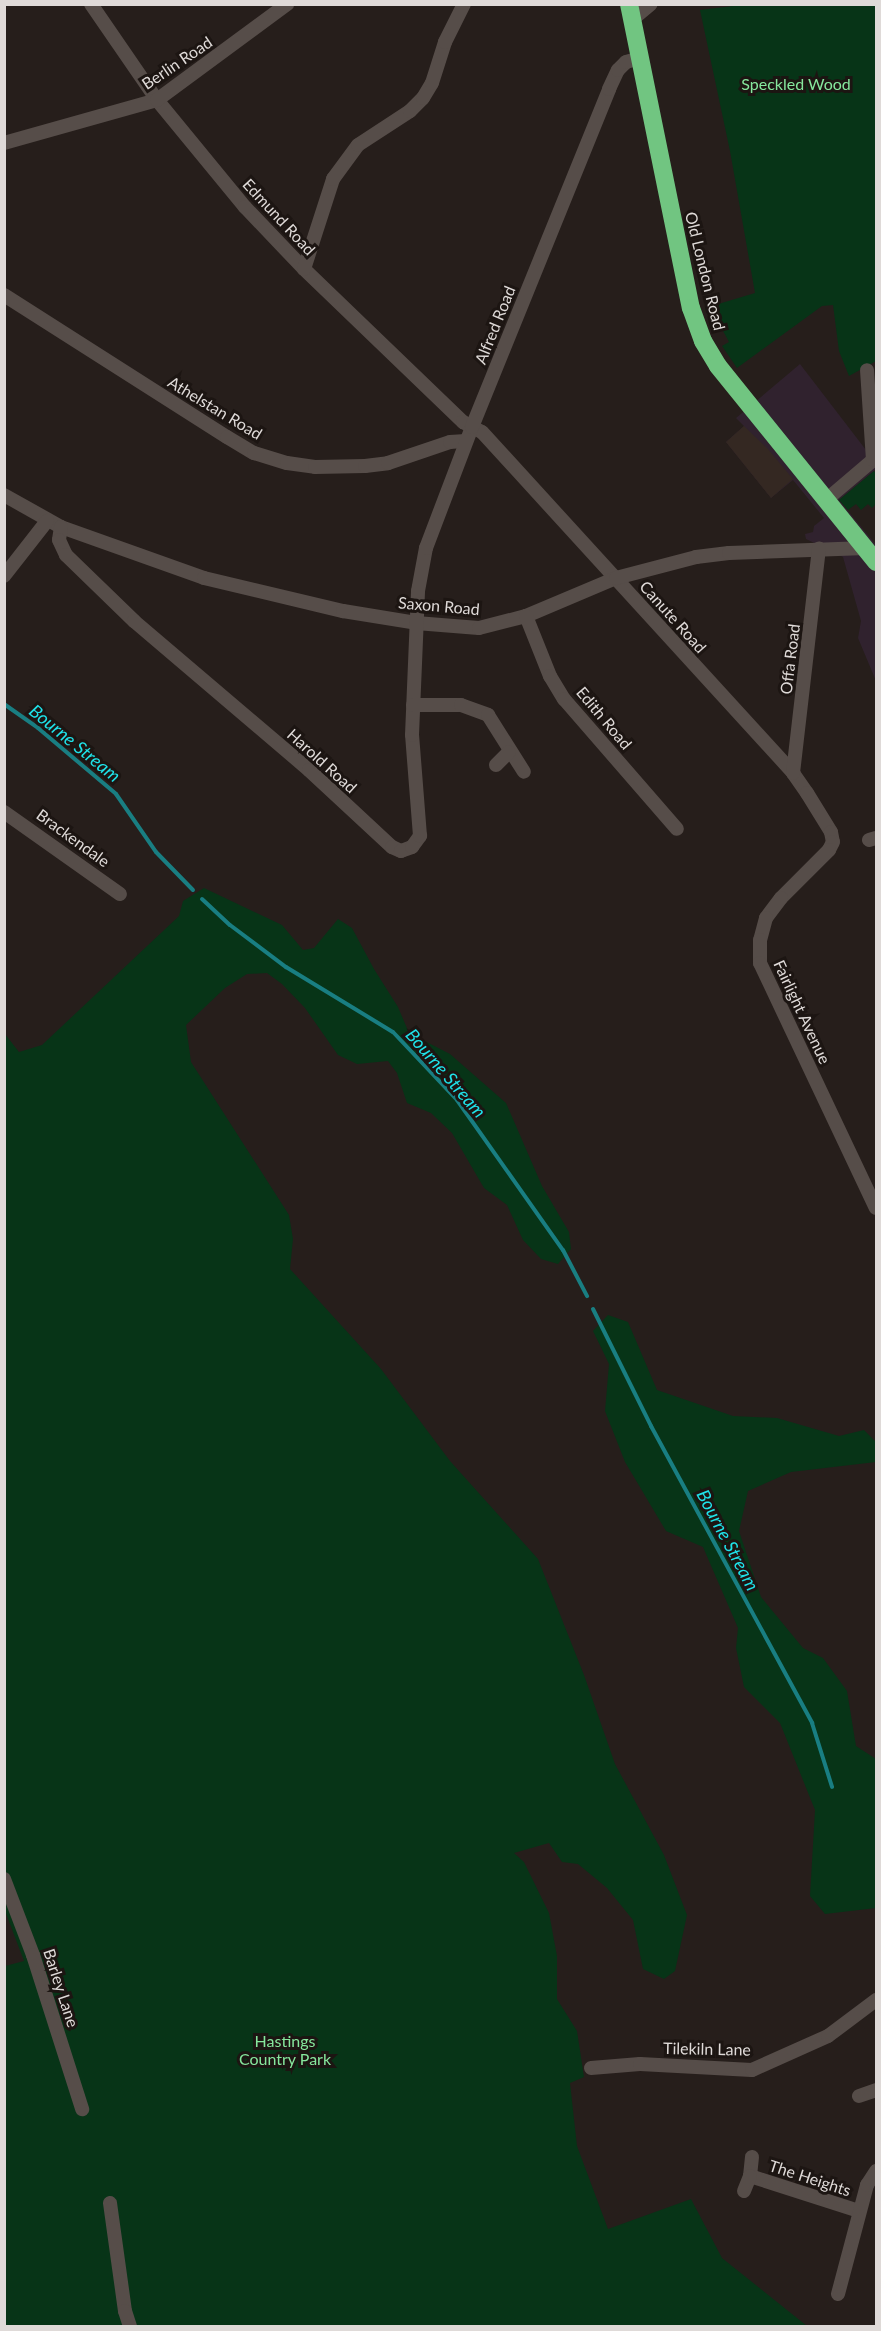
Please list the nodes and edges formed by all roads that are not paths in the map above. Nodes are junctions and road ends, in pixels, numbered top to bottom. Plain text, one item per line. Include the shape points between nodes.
1 (91, 4) edge
2 (464, 4) edge
3 (651, 4) edge
4 (285, 5) edge
5 (631, 12) edge
6 (640, 58) junction
7 (157, 100) junction
8 (4, 143) edge
9 (304, 269) junction
10 (4, 295) edge
11 (867, 370) dead end
12 (472, 427) junction
13 (466, 441) junction
14 (4, 495) edge
15 (826, 500) junction
16 (47, 521) junction
17 (61, 527) junction
18 (819, 549) junction
19 (871, 555) edge
20 (4, 576) edge
21 (616, 578) junction
22 (526, 616) junction
23 (416, 623) junction
24 (413, 705) junction
25 (510, 752) junction
26 (496, 765) dead end
27 (524, 772) dead end
28 (793, 773) junction
29 (4, 812) edge
30 (677, 829) dead end
31 (833, 842) joint
32 (120, 894) dead end
33 (876, 1208) edge
34 (4, 1878) edge
35 (876, 2000) edge
36 (591, 2068) dead end
37 (876, 2090) edge
38 (859, 2096) dead end
39 (82, 2109) dead end
40 (752, 2157) dead end
41 (876, 2171) edge
42 (750, 2175) junction
43 (744, 2191) dead end
44 (110, 2204) dead end
45 (859, 2211) junction
46 (838, 2294) dead end
47 (130, 2326) edge

1 - 7 street, Edmund Road
2 - 9 street via 444,42 432,83 423,98 358,145 333,179
3 - 5 street
4 - 7 street, Berlin Road
5 - 6 highway, Old London Road
6 - 12 street, Alfred Road via 626,62 609,89
6 - 15 highway, Old London Road via 691,308 703,341 718,366
7 - 8 street, Berlin Road
7 - 9 street, Edmund Road via 245,207
9 - 12 street, Edmund Road
10 - 13 street, Athelstan Road via 254,453 315,467 365,466
11 - 15 street via 873,460
12 - 13 street, Alfred Road
12 - 21 street, Canute Road via 482,432
13 - 23 street, Alfred Road via 426,549
14 - 16 street
15 - 19 highway, Old London Road
16 - 17 street, Saxon Road
16 - 20 street
17 - 23 street, Saxon Road via 204,578 290,601
17 - 24 street, Harold Road via 59,540 66,555 134,621 401,851 412,847 420,836
18 - 19 street, Saxon Road
18 - 21 street, Saxon Road via 696,557
18 - 28 street, Offa Road
21 - 22 street, Saxon Road
21 - 28 street, Canute Road
22 - 23 street, Saxon Road via 479,628
22 - 30 street, Edith Road via 550,676 564,699
23 - 24 street, Harold Road
24 - 25 street via 461,705 488,715
25 - 26 street
25 - 27 street
28 - 31 street, Canute Road via 831,832
29 - 32 street, Brackendale
31 - 33 street, Fairlight Avenue via 830,850 766,918 760,940 760,963
34 - 39 street, Barley Lane
35 - 36 street, Tilekiln Lane via 828,2036 752,2070 640,2064
37 - 38 street
40 - 42 street, The Heights
41 - 45 street, The Heights
42 - 43 street, The Heights
42 - 45 street, The Heights
44 - 47 street
45 - 46 street, The Heights

